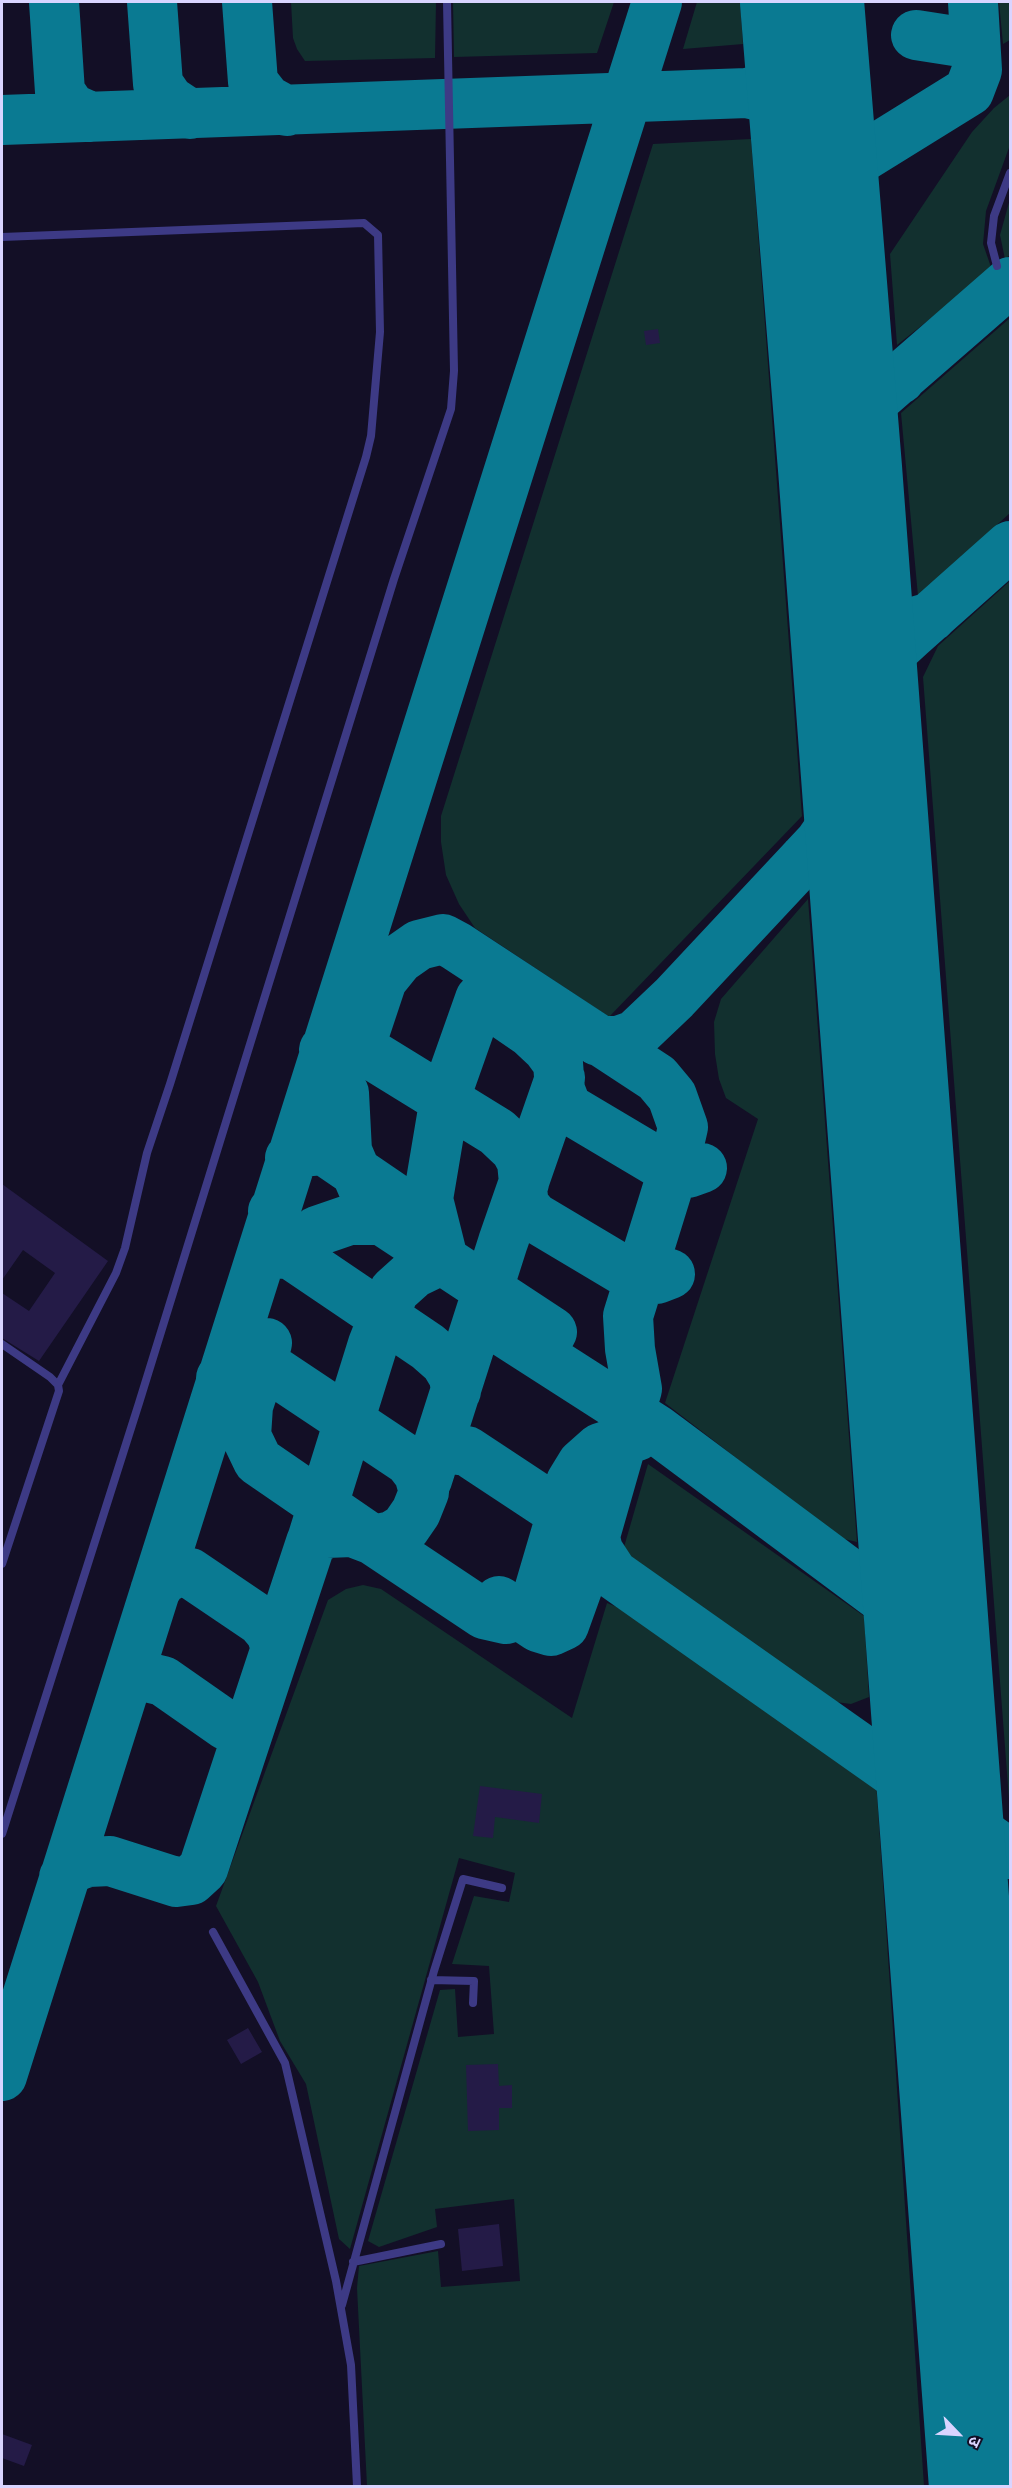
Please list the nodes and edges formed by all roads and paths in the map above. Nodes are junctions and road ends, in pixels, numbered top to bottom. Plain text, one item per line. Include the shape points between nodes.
1 (447, 2) edge
2 (1011, 173) edge
3 (2, 237) edge
4 (997, 266) dead end
5 (2, 1344) edge
6 (58, 1385) junction
7 (2, 1564) edge
8 (2, 1834) edge
9 (502, 1888) dead end
10 (213, 1932) dead end
11 (431, 1980) junction
12 (473, 2002) dead end
13 (441, 2244) dead end
14 (353, 2262) junction
15 (341, 2308) junction
16 (357, 2487) edge

1 - 8 lane via 454,371 451,409 390,591
2 - 4 lane via 994,216 991,243
3 - 6 lane via 364,223 378,236 380,332 366,458 147,1153 125,1248
5 - 6 lane
6 - 7 lane via 57,1401
9 - 11 lane via 463,1879
10 - 15 lane via 285,2063
11 - 12 lane via 474,1981
11 - 14 lane
13 - 14 lane
14 - 15 lane
15 - 16 lane via 351,2365

